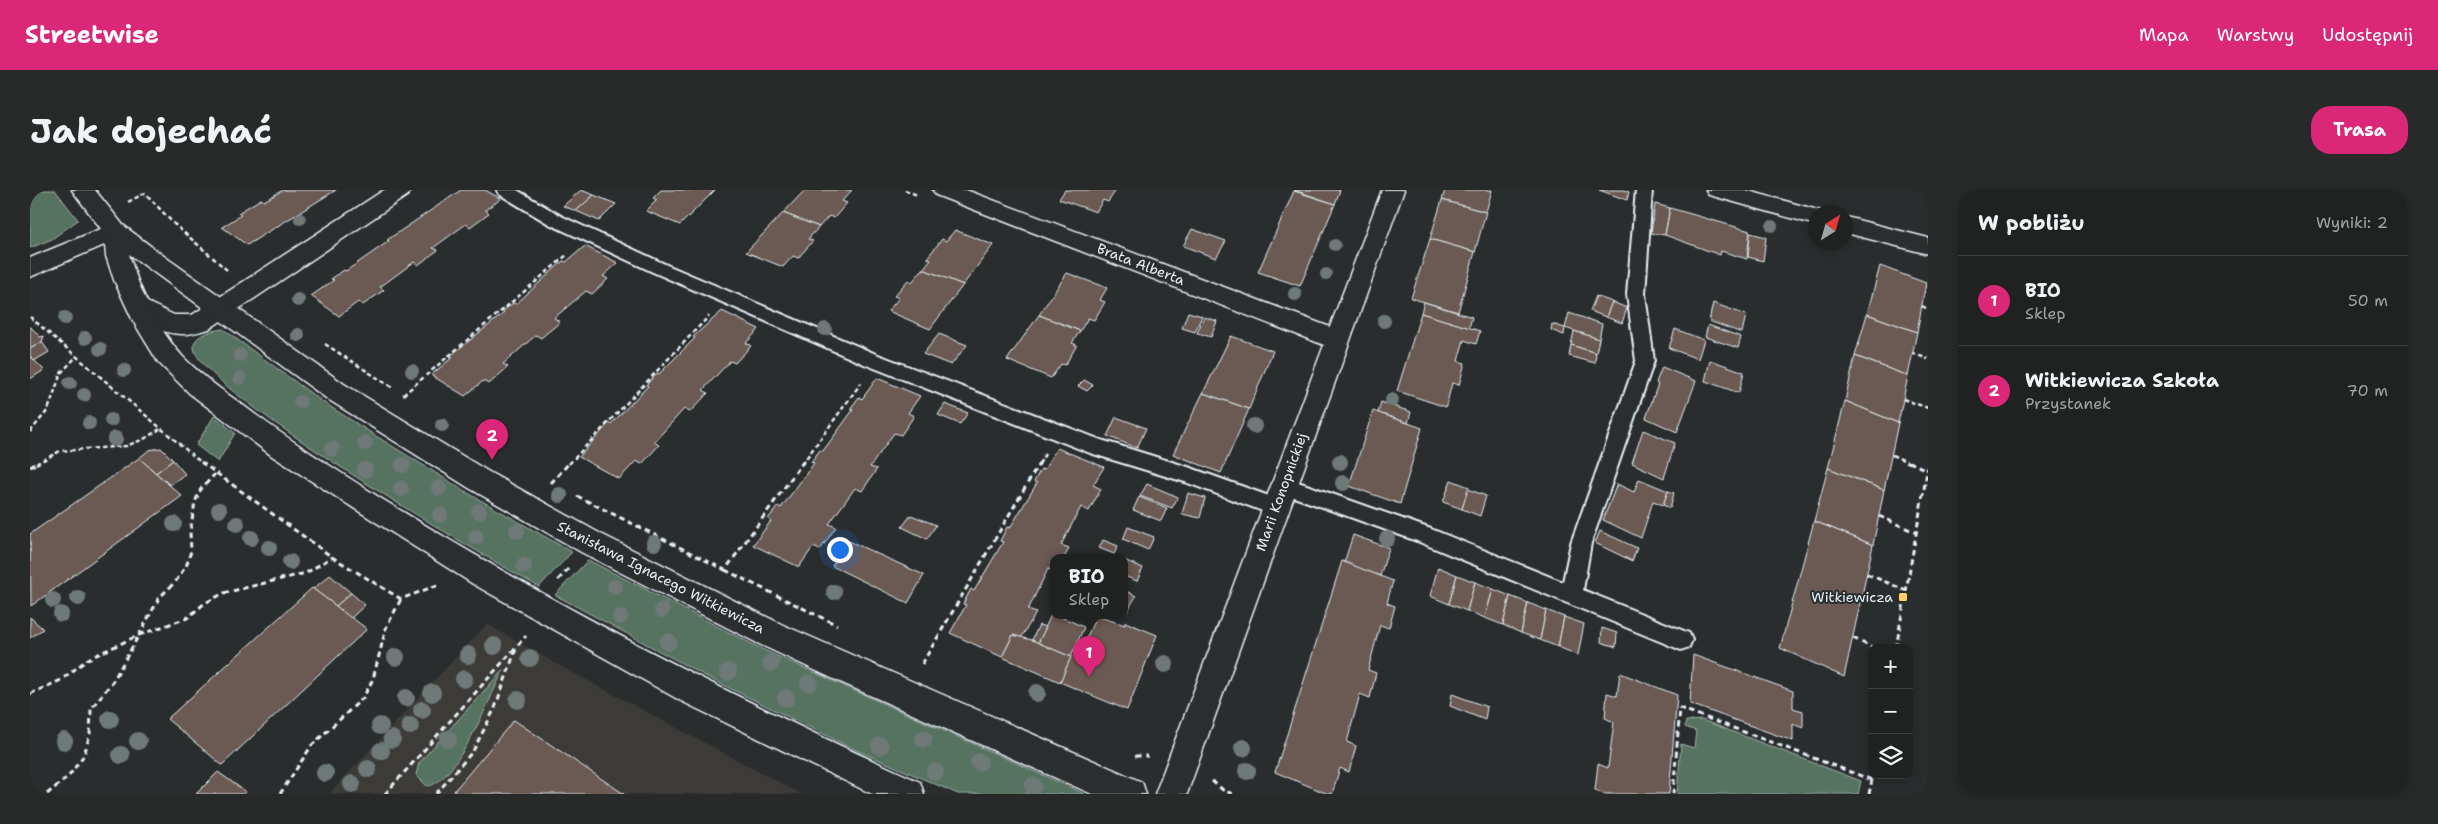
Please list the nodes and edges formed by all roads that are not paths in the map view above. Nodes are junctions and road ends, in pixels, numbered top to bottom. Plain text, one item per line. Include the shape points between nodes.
1 (83, 190) edge
2 (400, 190) edge
3 (505, 190) edge
4 (944, 190) edge
5 (1393, 190) edge
6 (1644, 190) edge
7 (1717, 190) edge
8 (1784, 199) edge
9 (1808, 212) edge
10 (1853, 227) edge
11 (116, 231) junction
12 (1928, 246) edge
13 (30, 268) edge
14 (139, 307) junction
15 (220, 310) junction
16 (1337, 340) junction
17 (1280, 496) junction
18 (1571, 595) junction
19 (1682, 640) dead end
20 (908, 794) edge
21 (1130, 794) edge
22 (1171, 794) edge

1 - 11 street, Stanisława Ignacego Witkiewicza
2 - 15 street
3 - 17 lane via 589,236 876,362 1097,447 1188,474
4 - 16 street, Brata Alberta
5 - 16 street, Marii Konopnickiej
6 - 18 lane via 1636,294 1645,361 1581,543
7 - 8 street
8 - 9 street
10 - 12 street
11 - 13 street
11 - 14 street via 117,256
11 - 15 street, Stanisława Ignacego Witkiewicza
14 - 15 street via 181,327 200,322
14 - 20 street via 167,354 198,385 317,472 418,537 670,681 809,750
15 - 21 street, Stanisława Ignacego Witkiewicza via 381,420 479,480 591,542 849,671
16 - 17 street, Marii Konopnickiej
17 - 18 lane via 1424,535
17 - 22 street, Marii Konopnickiej
18 - 19 lane

